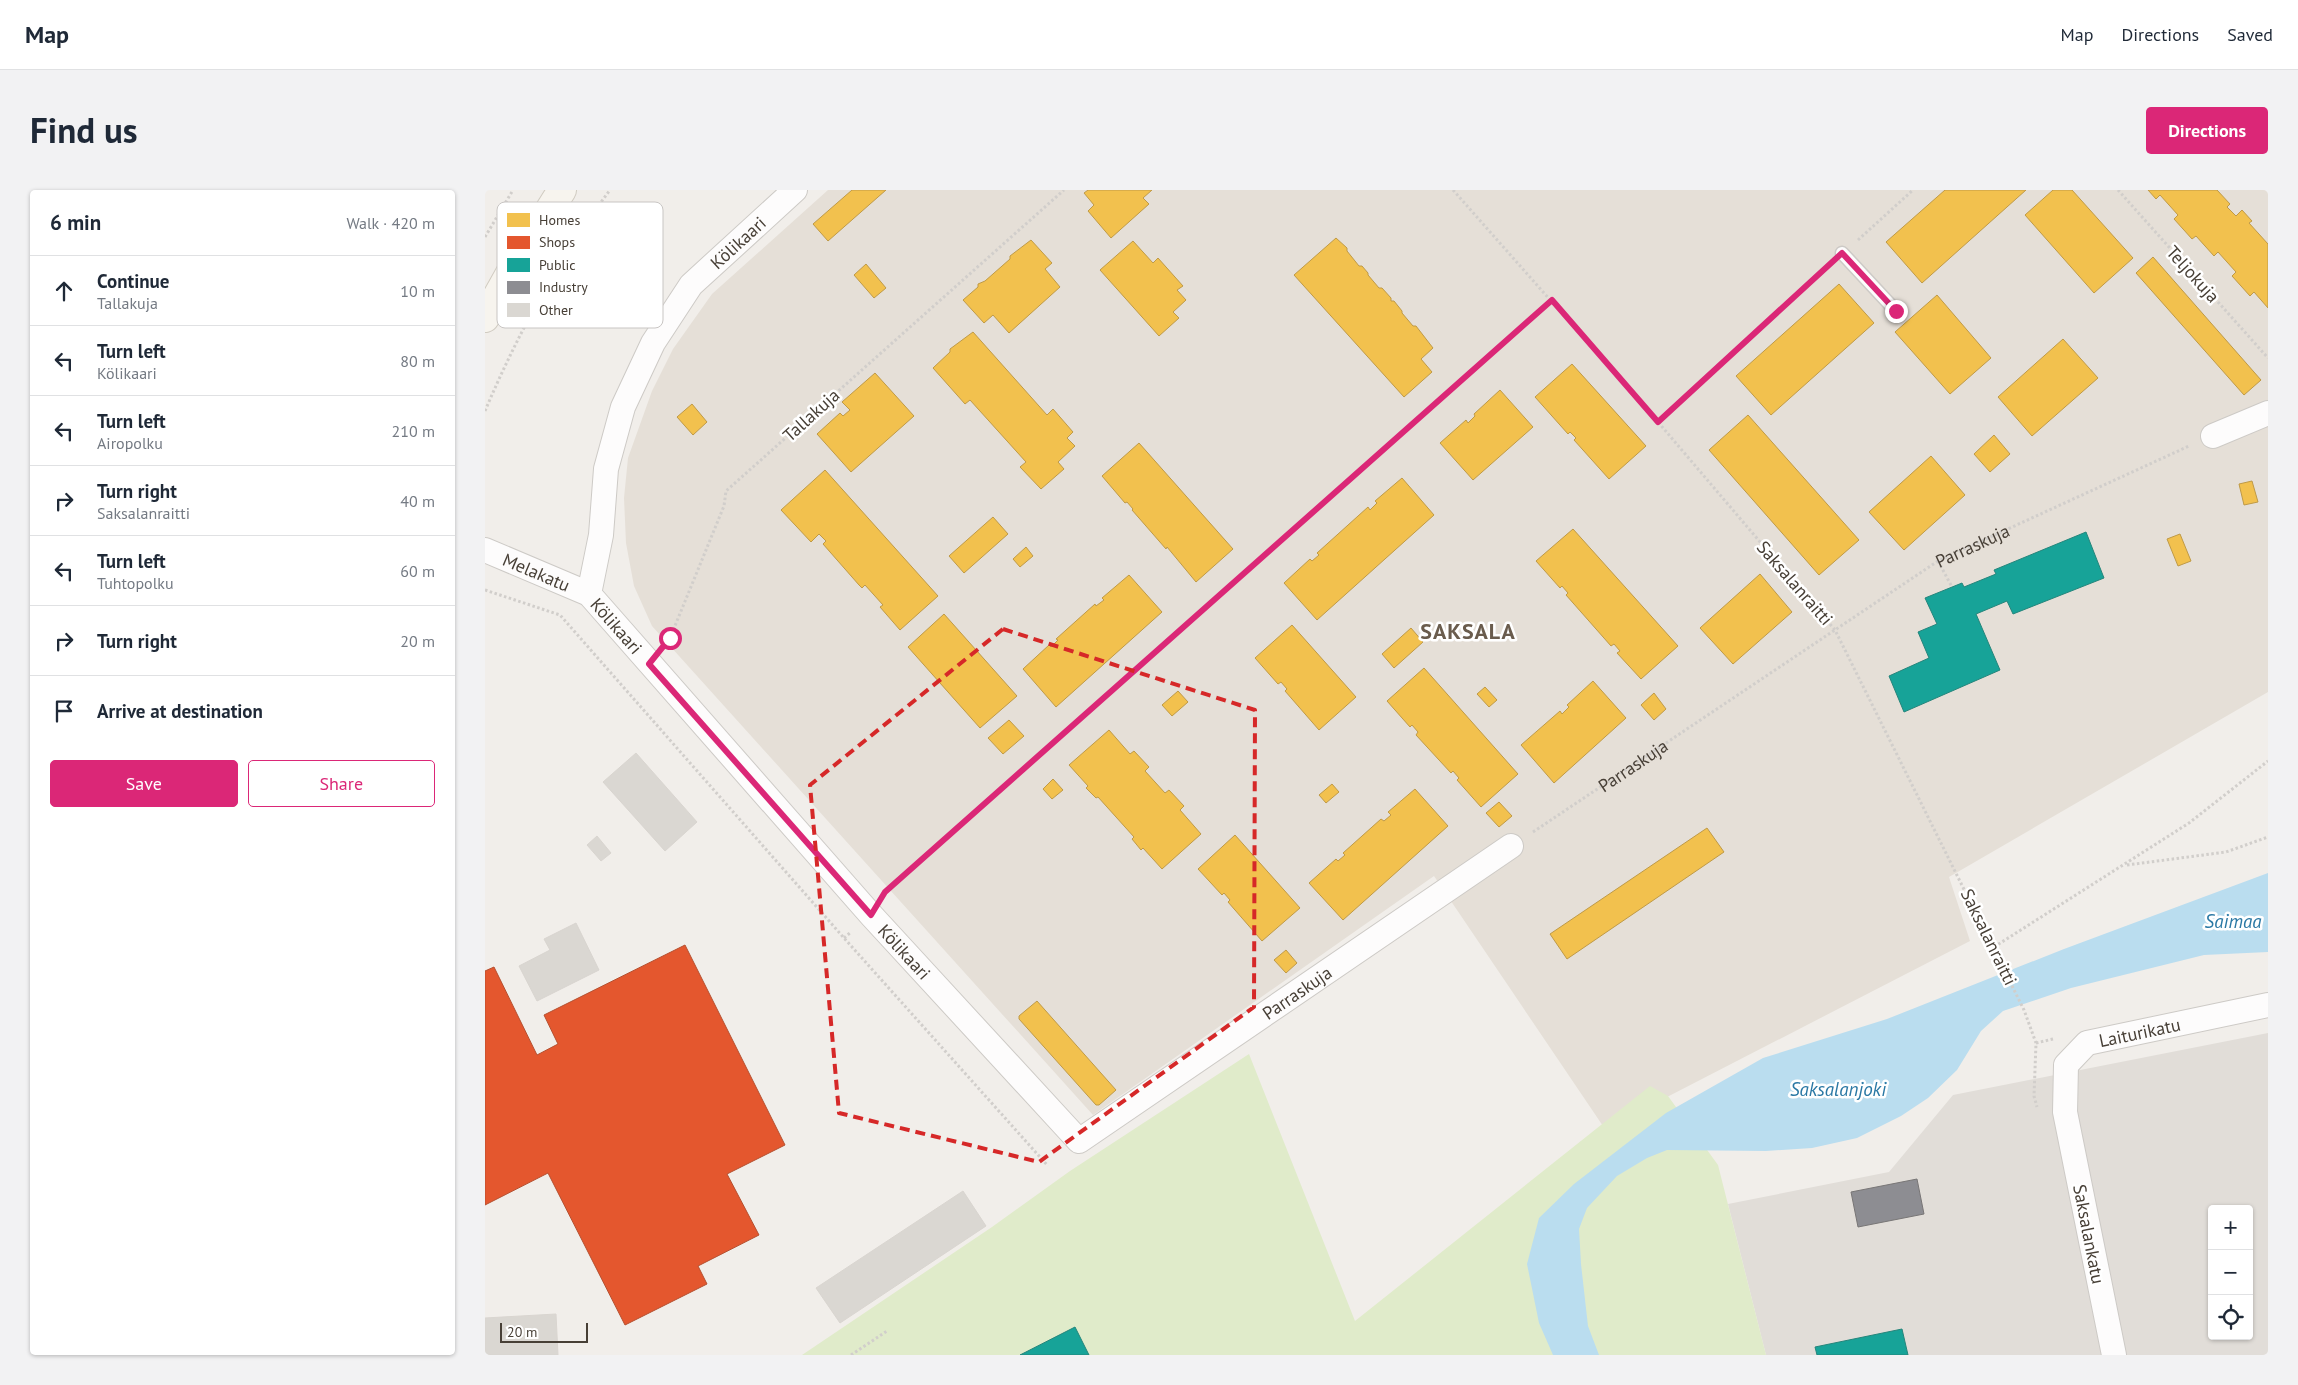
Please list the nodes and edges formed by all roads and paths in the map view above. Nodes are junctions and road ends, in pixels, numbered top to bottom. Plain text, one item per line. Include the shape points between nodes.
1 (513, 190) edge
2 (562, 190) edge
3 (610, 190) edge
4 (795, 190) edge
5 (1064, 190) edge
6 (1453, 190) edge
7 (1913, 190) edge
8 (2118, 190) edge
9 (506, 202) edge
10 (554, 202) edge
11 (601, 202) edge
12 (497, 217) edge
13 (485, 237) edge
14 (1842, 253) junction
15 (497, 296) edge
16 (1552, 300) junction
17 (1896, 311) dead end
18 (485, 318) edge
19 (524, 328) edge
20 (663, 328) edge
21 (663, 328) edge
22 (2268, 358) edge
23 (485, 411) edge
24 (2268, 413) edge
25 (1658, 422) junction
26 (2213, 436) joint
27 (485, 550) edge
28 (1938, 561) junction
29 (1951, 587) dead end
30 (485, 590) edge
31 (589, 594) junction
32 (1835, 630) junction
33 (649, 664) junction
34 (622, 686) junction
35 (2268, 761) edge
36 (2268, 837) edge
37 (1511, 846) joint
38 (2124, 866) junction
39 (871, 915) junction
40 (844, 938) junction
41 (1994, 946) junction
42 (2268, 1005) edge
43 (2037, 1043) dead end
44 (2065, 1112) joint
45 (1079, 1142) joint
46 (1048, 1166) dead end
47 (887, 1331) dead end
48 (851, 1355) edge
49 (2114, 1355) edge

1 - 9 path
2 - 10 street
3 - 11 path
4 - 21 street, Kölikaari via 691,285
5 - 33 path, Tallakuja via 726,491 723,506 670,638
6 - 16 path, Saksalanraitti
7 - 14 path
8 - 22 path, Teljokuja
12 - 13 path
14 - 17 lane
14 - 25 path
15 - 18 street
16 - 25 path, Saksalanraitti
16 - 39 path via 885,892
19 - 23 path
20 - 31 street, Kölikaari via 623,407 606,470 601,535
24 - 26 street
25 - 32 path, Saksalanraitti
26 - 28 path, Parraskuja
27 - 31 street, Melakatu
28 - 29 path
28 - 32 path, Parraskuja
30 - 34 path via 560,615
31 - 33 street, Kölikaari
32 - 37 path, Parraskuja
32 - 41 path, Saksalanraitti
33 - 34 path, Tallakuja
33 - 39 street, Kölikaari
34 - 40 path
35 - 38 path via 2189,823
36 - 38 path via 2226,852
37 - 45 street, Parraskuja
38 - 41 path
39 - 40 path
39 - 45 street, Kölikaari
40 - 46 path
41 - 43 path, Saksalanraitti
42 - 44 street, Laiturikatu via 2087,1043 2066,1065
44 - 49 street, Saksalankatu
47 - 48 path

